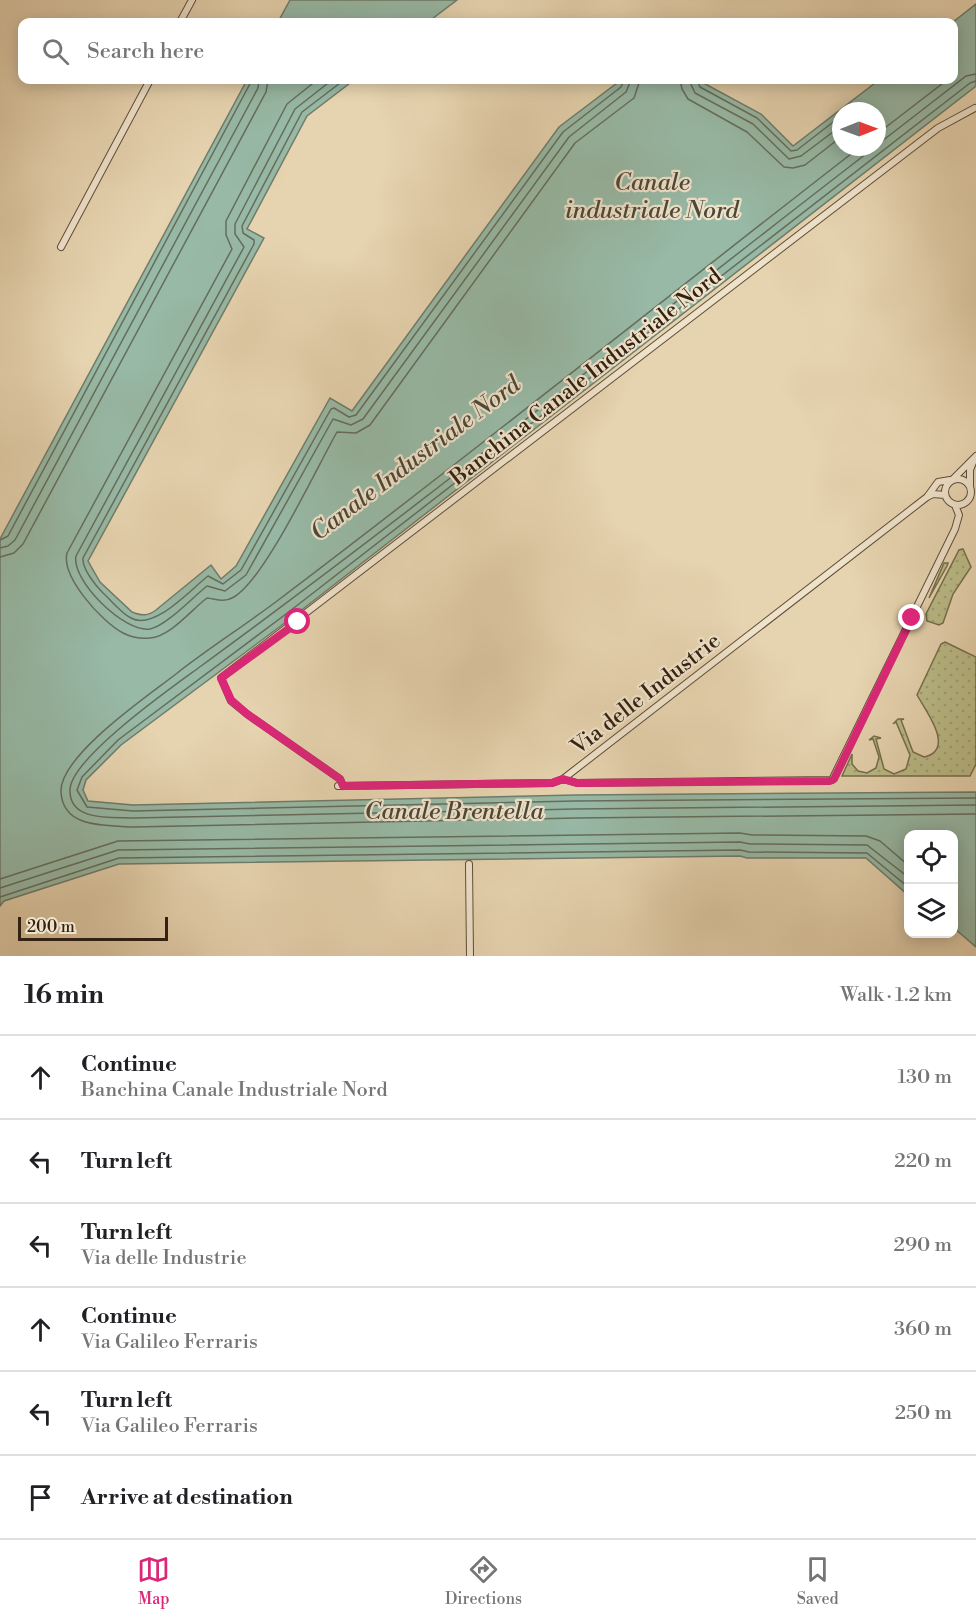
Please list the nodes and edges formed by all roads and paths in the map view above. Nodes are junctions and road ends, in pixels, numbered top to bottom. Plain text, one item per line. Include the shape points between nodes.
1 (192, 0) edge
2 (182, 18) edge
3 (148, 84) edge
4 (975, 108) edge
5 (61, 247) dead end
6 (976, 457) edge
7 (952, 480) junction
8 (972, 489) edge
9 (945, 495) junction
10 (927, 497) junction
11 (976, 501) edge
12 (966, 504) junction
13 (955, 505) junction
14 (955, 529) junction
15 (563, 779) junction
16 (340, 786) joint
17 (469, 864) dead end
18 (470, 956) edge

1 - 2 street
3 - 5 street
4 - 16 street, Banchina Canale Industriale Nord via 938,128 221,678 231,700 340,779
6 - 7 street, Via delle Industrie
6 - 8 street, Via delle Industrie via 970,470
7 - 8 street
7 - 9 street via 945,487
7 - 10 street, Via delle Industrie via 938,482
8 - 12 street
9 - 10 street
9 - 13 street
10 - 15 street, Via delle Industrie
11 - 12 street
12 - 13 street
12 - 14 street
13 - 14 street via 959,512
14 - 15 street via 832,780 577,783
15 - 16 street, Via delle Industrie via 552,783
17 - 18 street

